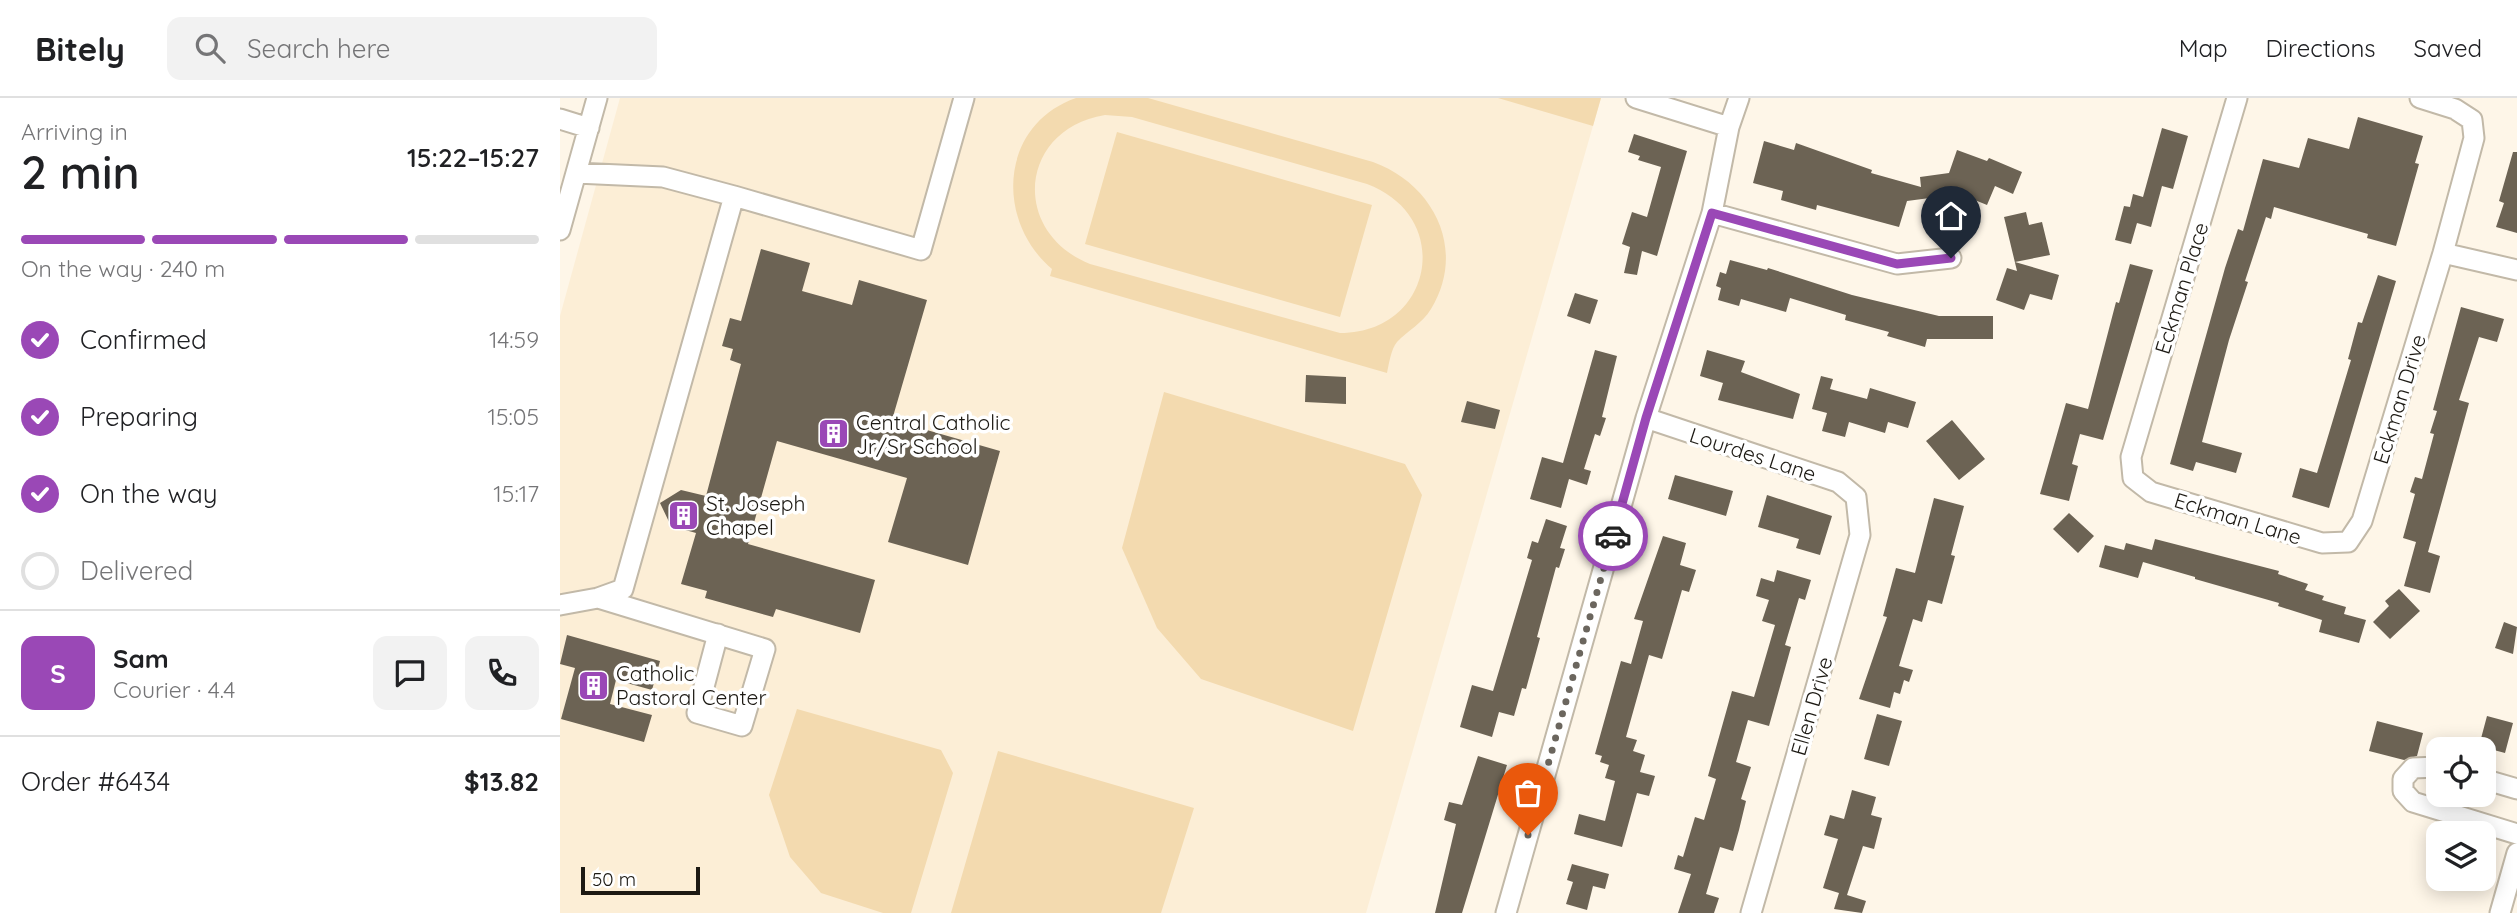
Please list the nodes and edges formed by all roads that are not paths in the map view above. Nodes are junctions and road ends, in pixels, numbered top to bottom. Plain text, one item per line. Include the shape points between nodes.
1 (597, 98) edge
2 (964, 98) edge
3 (1636, 98) edge
4 (1739, 98) edge
5 (2237, 98) edge
6 (2420, 98) edge
7 (560, 120) edge
8 (1729, 127) junction
9 (589, 128) junction
10 (576, 173) junction
11 (734, 196) junction
12 (1712, 213) junction
13 (560, 230) edge
14 (2443, 253) junction
15 (1951, 258) dead end
16 (2517, 270) edge
17 (1646, 418) junction
18 (2133, 478) joint
19 (1856, 497) joint
20 (2348, 542) joint
21 (598, 598) junction
22 (560, 604) edge
23 (718, 634) junction
24 (2426, 767) edge
25 (2496, 783) edge
26 (2517, 789) edge
27 (2426, 806) edge
28 (2429, 807) edge
29 (2517, 834) edge
30 (2517, 853) edge
31 (1506, 913) edge
32 (1751, 913) edge
33 (2500, 913) edge

1 - 9 street
2 - 11 street via 921,250
3 - 8 street
4 - 8 street
5 - 18 street, Eckman Place via 2131,457
6 - 14 street, Eckman Drive via 2455,109 2472,120 2474,138
7 - 9 street
8 - 12 street
9 - 10 street
10 - 11 street via 663,177
10 - 13 street
11 - 21 street via 623,589
12 - 15 street via 1897,264
12 - 17 street
14 - 16 street
14 - 20 street, Eckman Drive via 2362,521
17 - 19 street, Lourdes Lane via 1838,482
17 - 31 street
18 - 20 street, Eckman Lane via 2151,492 2295,535
19 - 32 street, Ellen Drive via 1860,535
21 - 22 street
21 - 23 street
23 - 23 street via 765,649 742,726 697,713
24 - 27 street via 2413,768 2403,779 2403,791 2413,802
25 - 26 street
28 - 29 street
30 - 33 street

